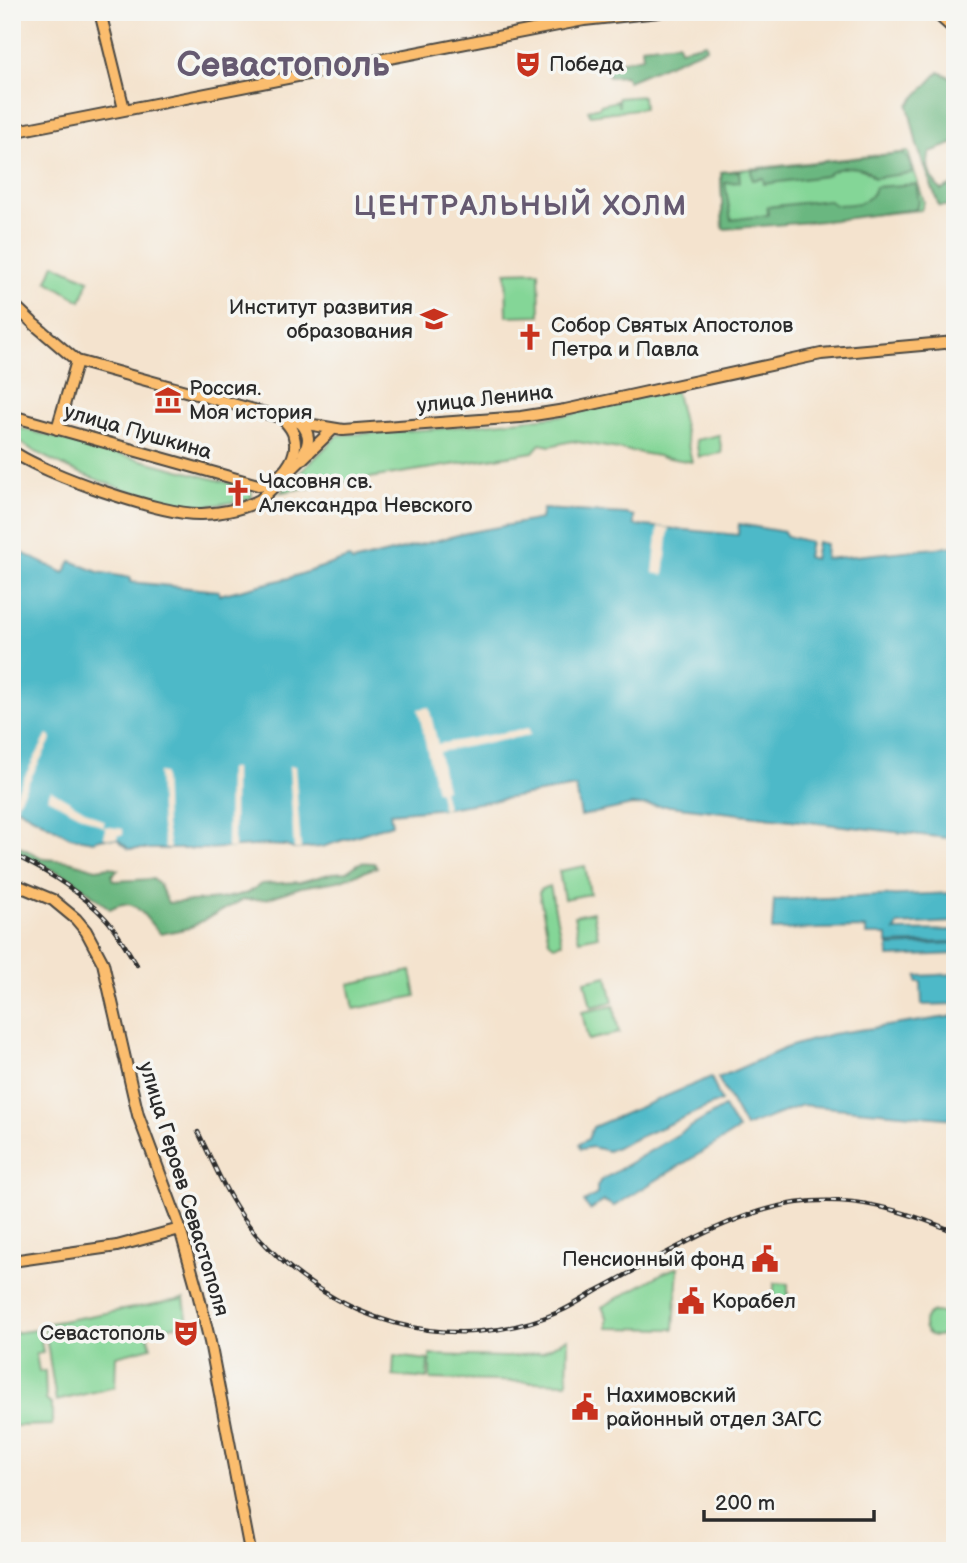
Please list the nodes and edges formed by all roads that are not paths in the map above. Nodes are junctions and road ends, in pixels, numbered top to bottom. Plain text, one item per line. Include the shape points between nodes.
1 (100, 12) edge
2 (659, 12) edge
3 (934, 12) edge
4 (955, 30) edge
5 (124, 109) junction
6 (12, 132) edge
7 (12, 303) edge
8 (955, 342) edge
9 (78, 361) junction
10 (12, 416) edge
11 (282, 418) junction
12 (301, 423) junction
13 (57, 429) junction
14 (332, 430) junction
15 (12, 451) edge
16 (295, 465) junction
17 (12, 883) edge
18 (180, 1229) junction
19 (12, 1261) edge
20 (250, 1551) edge

1 - 5 main road
2 - 5 main road via 584,20
3 - 4 main road
5 - 6 main road
7 - 9 main road, улица Ленина
8 - 14 main road, улица Ленина via 821,354 521,417
9 - 11 main road, улица Ленина
9 - 13 main road
10 - 13 main road, улица Пушкина
11 - 12 main road, улица Ленина
11 - 13 main road, улица Пушкина via 295,440 292,458 266,485
12 - 14 main road, улица Ленина
12 - 16 main road via 308,439
14 - 16 main road
15 - 16 main road via 51,472 106,491 175,512 202,514 260,500
17 - 18 main road, улица Героев Севастополя via 53,900 86,931 98,953 138,1115
18 - 19 main road via 117,1246
18 - 20 main road, улица Героев Севастополя via 209,1342

